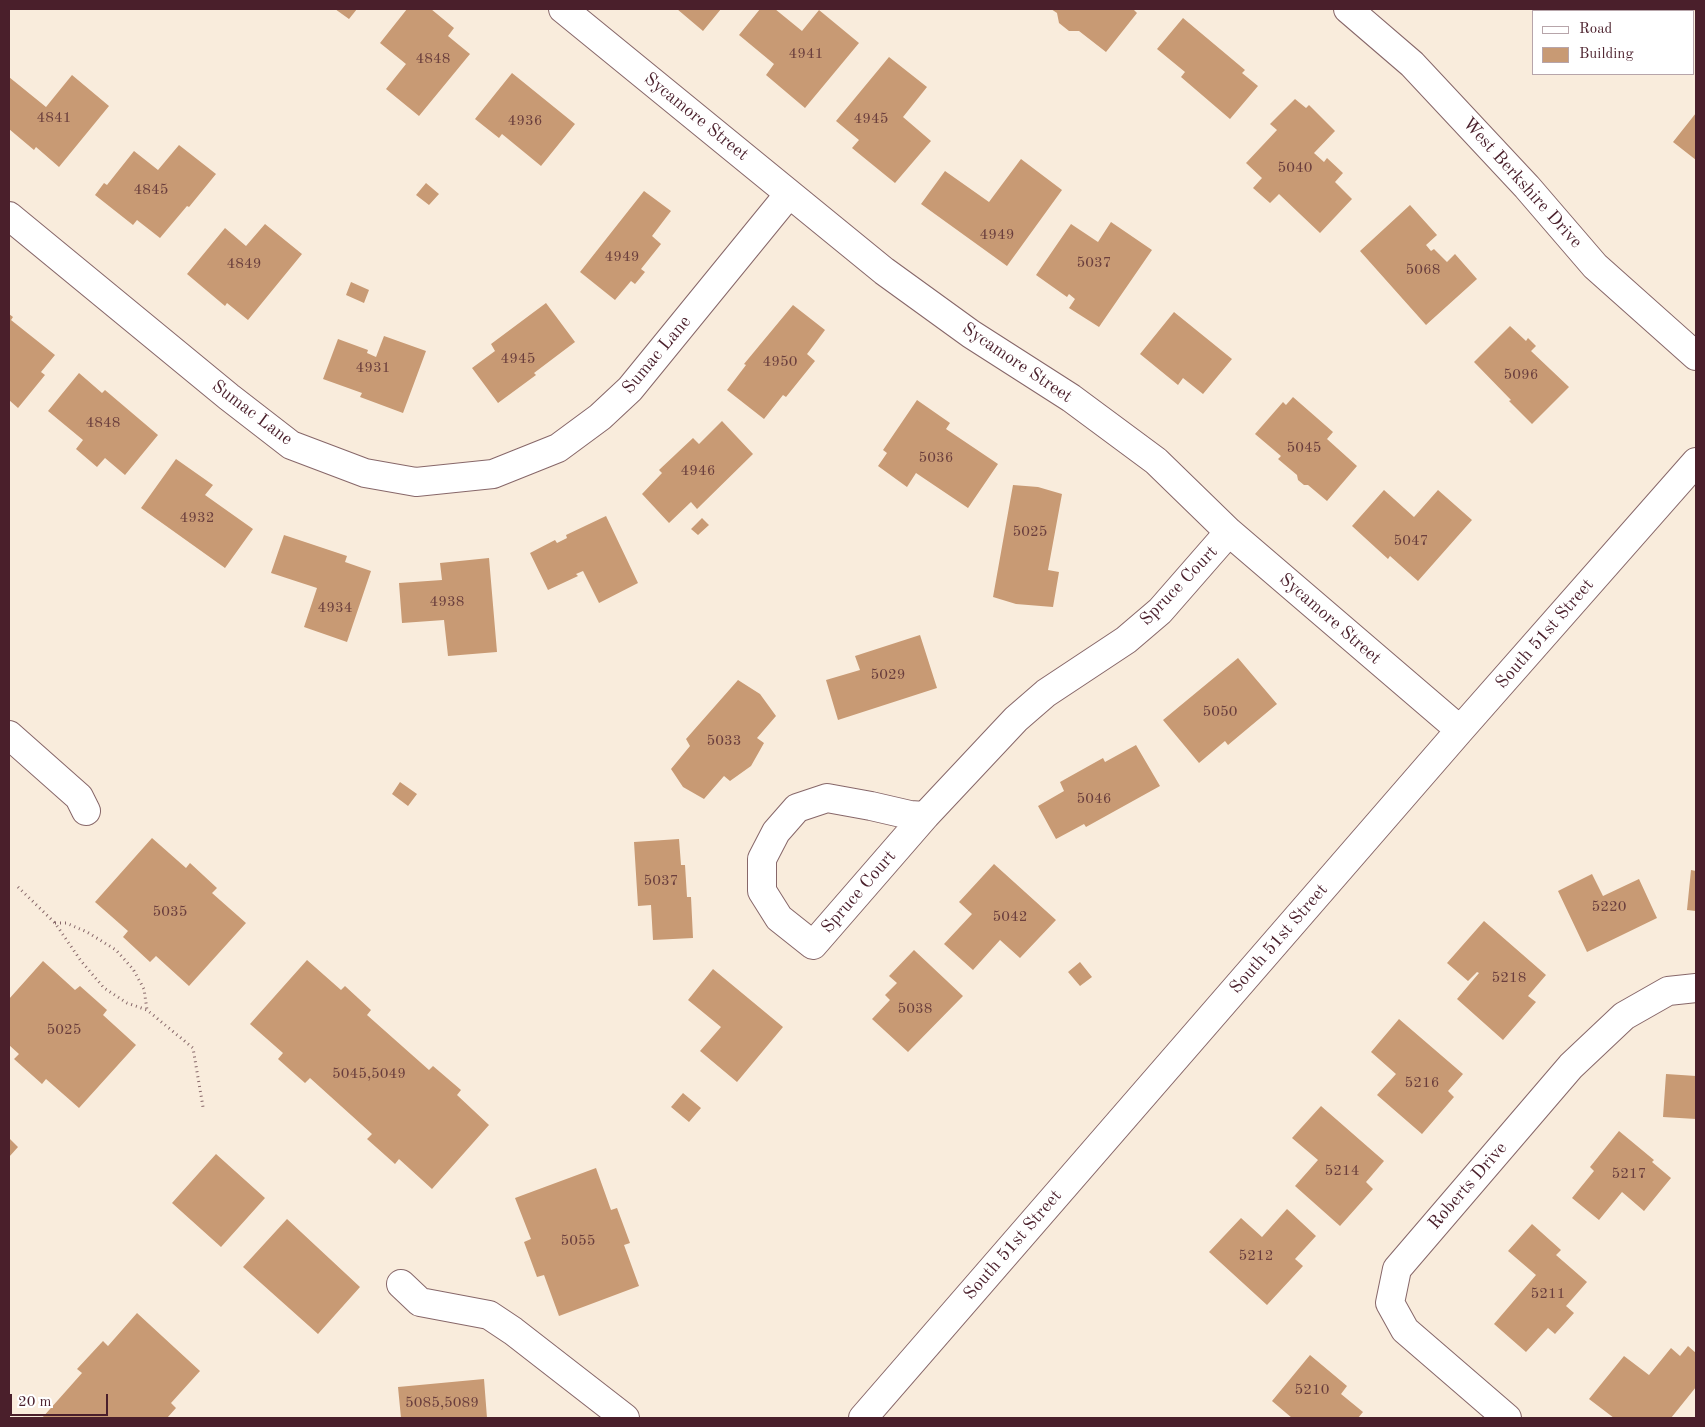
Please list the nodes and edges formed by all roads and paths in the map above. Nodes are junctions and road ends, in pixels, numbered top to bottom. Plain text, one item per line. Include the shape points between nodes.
1 (563, 9) edge
2 (1348, 9) edge
3 (789, 194) junction
4 (9, 216) edge
5 (1696, 356) edge
6 (1696, 462) edge
7 (1230, 532) junction
8 (1460, 730) junction
9 (9, 735) edge
10 (86, 810) dead end
11 (925, 816) junction
12 (18, 887) dead end
13 (55, 923) junction
14 (1696, 988) edge
15 (147, 1010) junction
16 (203, 1108) dead end
17 (401, 1284) dead end
18 (625, 1418) edge
19 (863, 1418) edge
20 (1507, 1418) edge

1 - 3 street, Sycamore Street
2 - 5 street, West Berkshire Drive via 1412,64 1527,187 1595,266
3 - 4 street, Sumac Lane via 630,389 600,417 558,448 494,474 416,482 365,473 291,445
3 - 7 street, Sycamore Street via 884,271 971,334 1071,398 1156,461
6 - 8 street, South 51st Street
7 - 8 street, Sycamore Street
7 - 11 street, Spruce Court via 1160,611 1126,640 1046,693 1016,719
8 - 19 street, South 51st Street
9 - 10 street via 79,797
11 - 11 street, Spruce Court via 827,798 798,808 776,832 762,859 762,891 779,918 813,945
12 - 13 path
13 - 15 path via 104,988 126,1003
13 - 15 path via 66,923 87,932 116,950 133,968 144,989
14 - 20 street, Roberts Drive via 1668,991 1624,1016 1577,1060 1397,1269 1390,1302 1405,1330
15 - 16 path via 193,1048
17 - 18 street via 420,1302 489,1315

